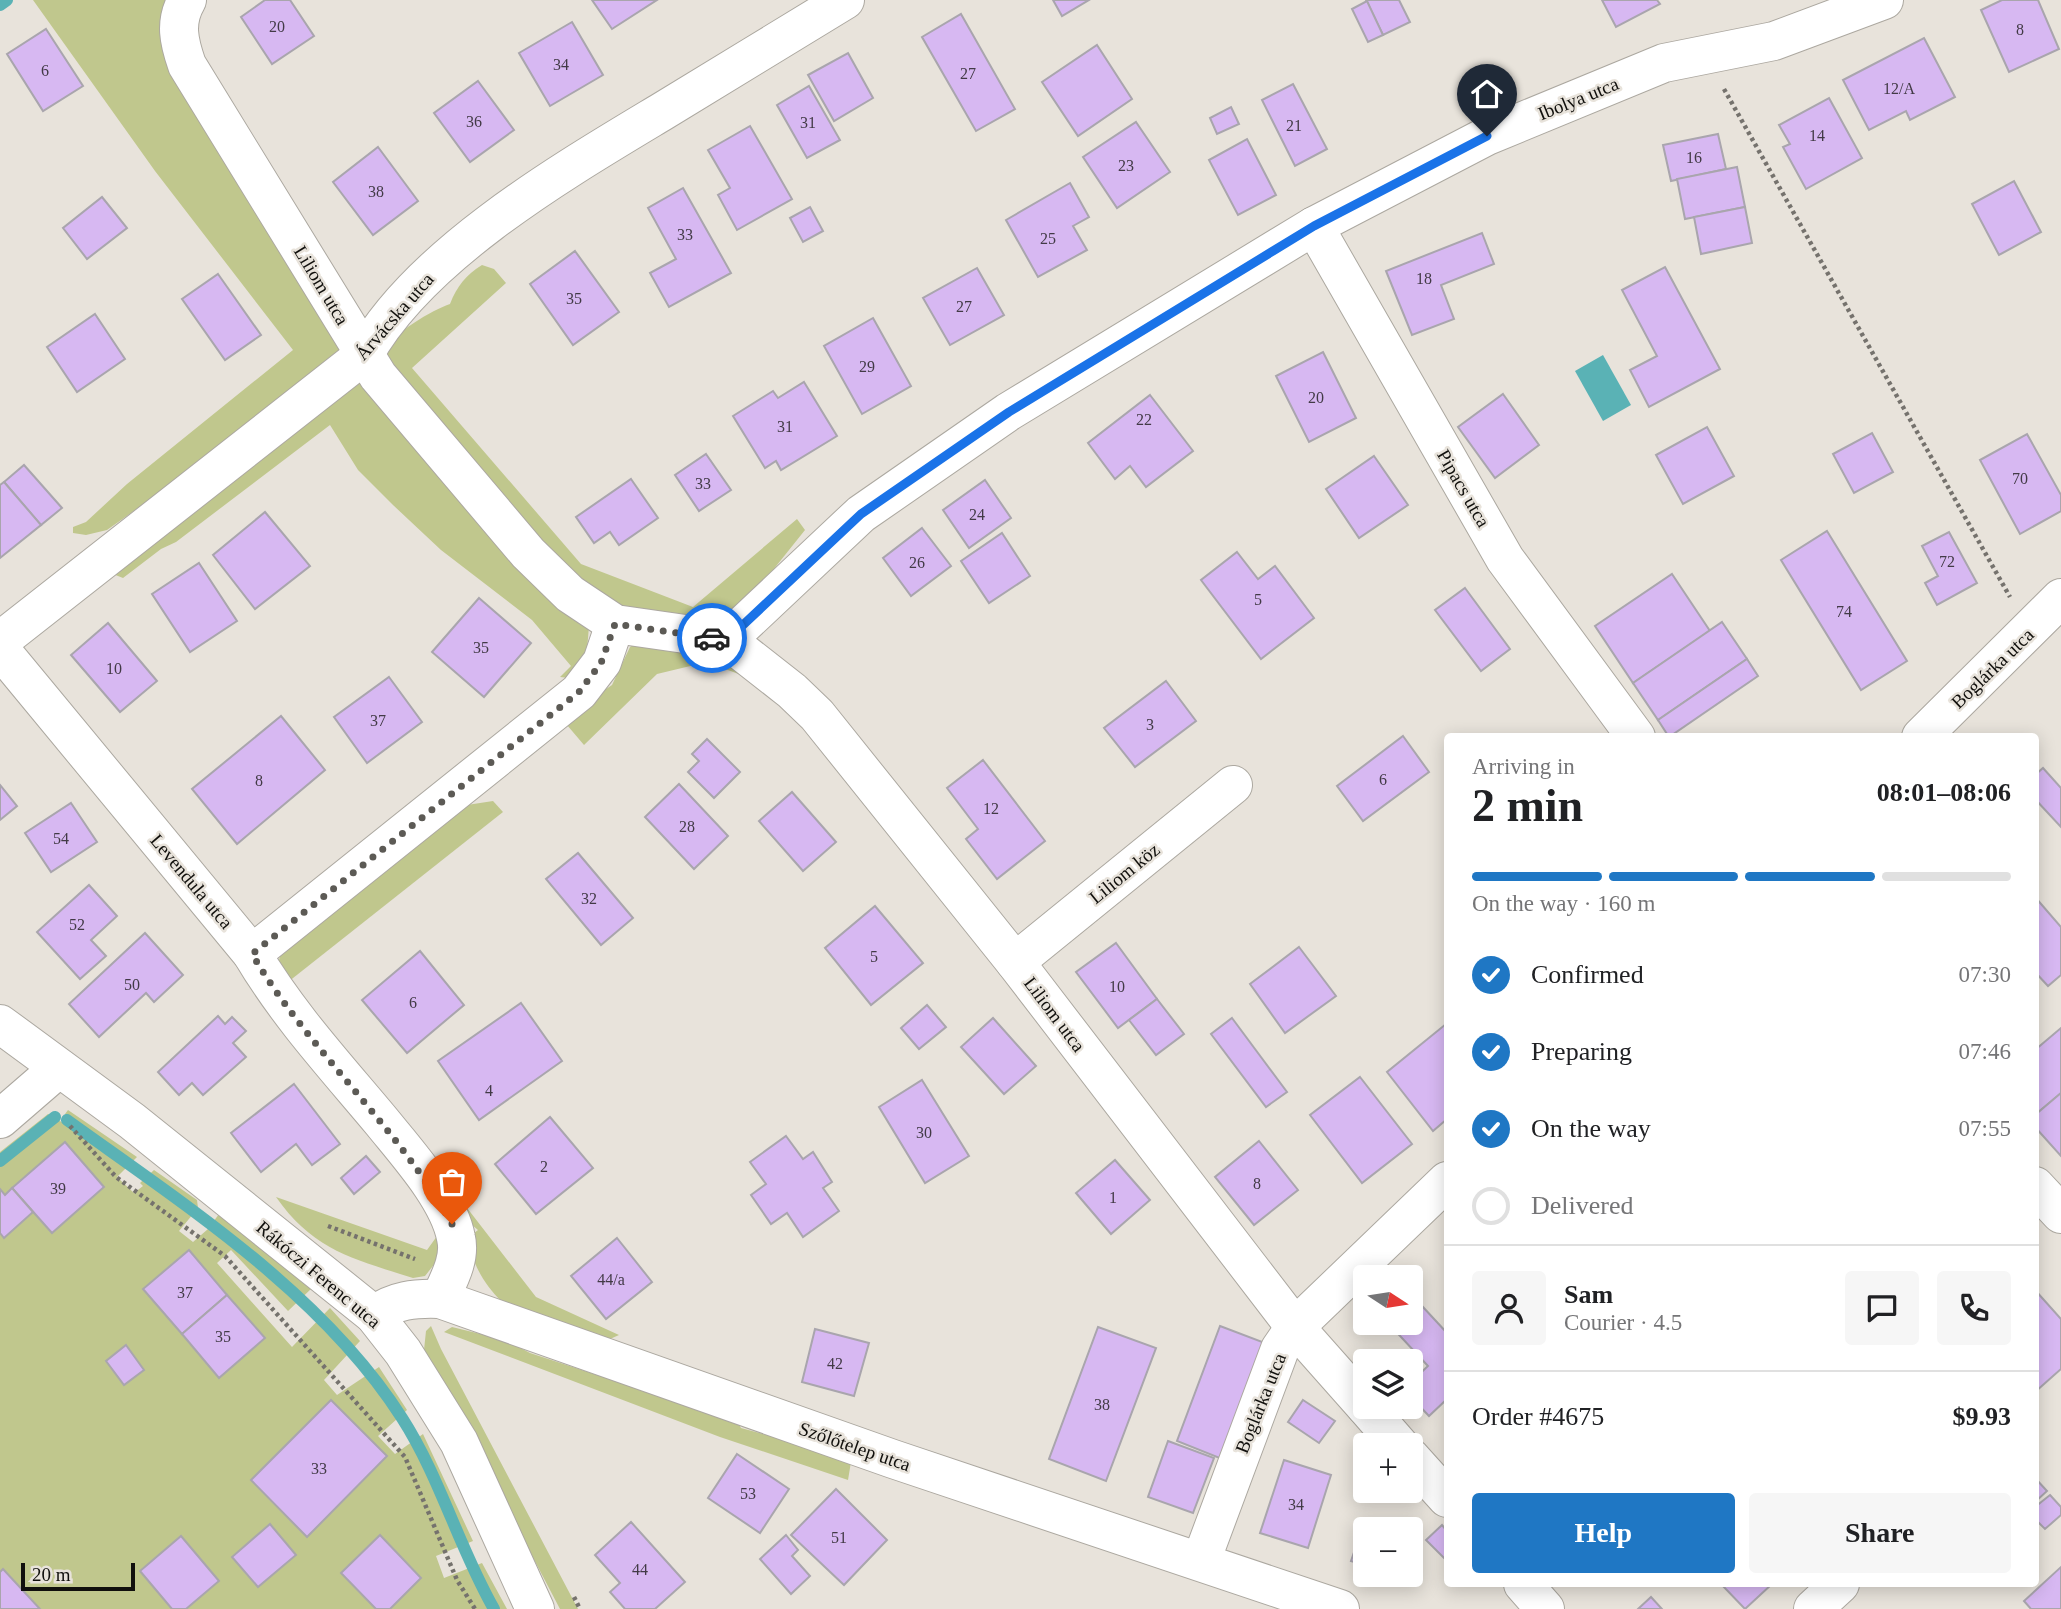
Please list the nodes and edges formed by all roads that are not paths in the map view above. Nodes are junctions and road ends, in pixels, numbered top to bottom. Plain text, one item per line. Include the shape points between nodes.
1 (187, 0) edge
2 (845, 0) edge
3 (1884, 0) edge
4 (1314, 226) junction
5 (364, 355) junction
6 (2061, 598) edge
7 (615, 624) junction
8 (727, 640) junction
9 (0, 641) edge
10 (0, 649) edge
11 (1633, 733) edge
12 (1926, 733) edge
13 (1233, 785) dead end
14 (252, 954) junction
15 (1015, 962) junction
16 (0, 1024) edge
17 (45, 1079) junction
18 (0, 1119) edge
19 (1444, 1184) edge
20 (2039, 1190) edge
21 (2061, 1214) edge
22 (440, 1299) junction
23 (374, 1315) junction
24 (1295, 1327) junction
25 (1353, 1392) edge
26 (1377, 1419) edge
27 (1389, 1433) edge
28 (1423, 1472) edge
29 (1444, 1496) edge
30 (1201, 1561) junction
31 (1526, 1587) edge
32 (1837, 1587) edge
33 (535, 1609) edge
34 (1339, 1609) edge
35 (1545, 1609) edge
36 (1813, 1609) edge

1 - 5 street, Liliom utca via 179,19 179,41 187,65
2 - 5 street, Árvácska utca via 527,197 431,271 381,324
3 - 4 street, Ibolya utca via 1774,41 1664,63 1487,136
4 - 8 street, Ibolya utca via 1009,412 861,514
4 - 11 street, Pipacs utca via 1505,559
5 - 7 street, Liliom utca via 528,553 570,594
5 - 9 street, Árvácska utca
6 - 12 street, Boglárka utca
7 - 8 street
7 - 14 street via 601,663 579,692
8 - 15 street, Liliom utca via 817,715
10 - 14 street, Levendula utca
13 - 15 street, Liliom köz
14 - 22 street, Levendula utca via 274,991 412,1159 452,1224 457,1241 454,1268
15 - 24 street, Liliom utca
16 - 17 street, Rákóczi Ferenc utca
17 - 18 street
17 - 23 street, Rákóczi Ferenc utca via 132,1121
19 - 24 street, Boglárka utca
20 - 21 street
22 - 23 street, Szőlőtelep utca via 404,1301 385,1306
22 - 30 street, Szőlőtelep utca via 867,1450
23 - 33 street, Rákóczi Ferenc utca via 403,1352 459,1442
24 - 25 street, Liliom utca
24 - 30 street, Boglárka utca via 1280,1349
26 - 27 street, Liliom utca
28 - 29 street
30 - 34 street, Szőlőtelep utca
31 - 35 street
32 - 36 street

